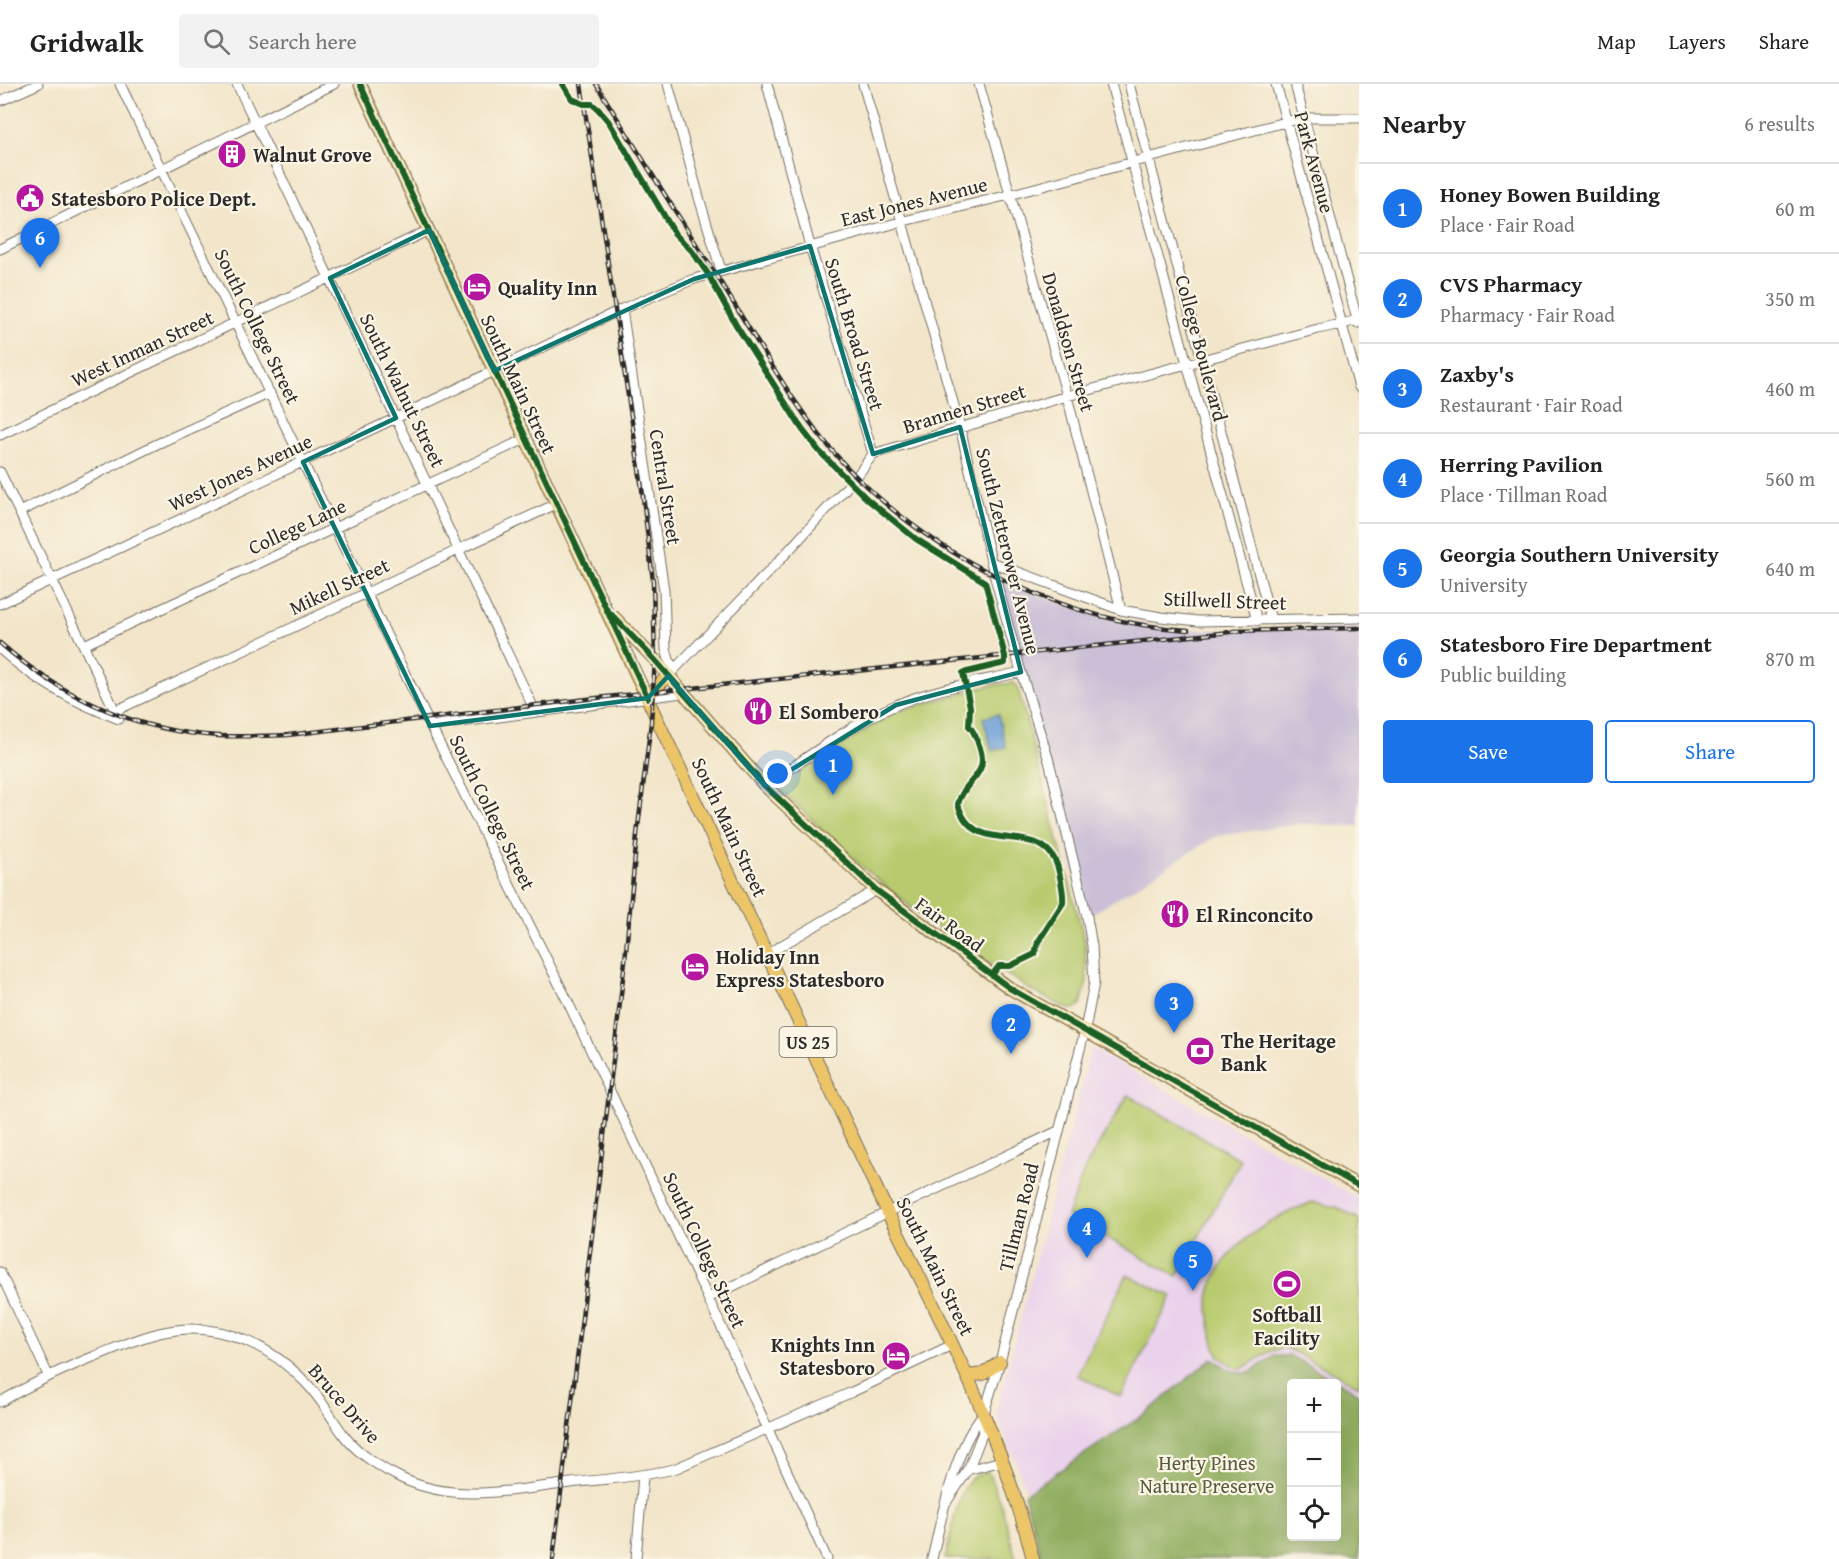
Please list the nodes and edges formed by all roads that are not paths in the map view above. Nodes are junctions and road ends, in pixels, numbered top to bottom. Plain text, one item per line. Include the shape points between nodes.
1 (38, 84) edge
2 (120, 84) edge
3 (237, 84) edge
4 (334, 84) edge
5 (360, 84) edge
6 (668, 84) edge
7 (767, 84) edge
8 (863, 84) edge
9 (979, 84) edge
10 (1111, 84) edge
11 (1129, 84) edge
12 (1276, 84) edge
13 (1295, 84) edge
14 (0, 101) edge
15 (1304, 118) junction
16 (1359, 118) edge
17 (1285, 122) junction
18 (256, 123) junction
19 (1149, 158) junction
20 (1133, 163) junction
21 (162, 169) junction
22 (1009, 195) junction
23 (900, 222) junction
24 (429, 230) junction
25 (810, 246) junction
26 (0, 249) edge
27 (721, 270) junction
28 (330, 278) junction
29 (622, 309) junction
30 (1358, 322) edge
31 (236, 323) junction
32 (1342, 324) junction
33 (1203, 360) junction
34 (1187, 364) junction
35 (494, 371) junction
36 (1359, 387) edge
37 (270, 393) junction
38 (1067, 396) junction
39 (396, 418) junction
40 (960, 428) junction
41 (0, 435) edge
42 (525, 439) junction
43 (873, 454) junction
44 (303, 462) junction
45 (0, 472) edge
46 (428, 485) junction
47 (556, 504) junction
48 (19, 512) junction
49 (335, 528) junction
50 (458, 549) junction
51 (991, 562) junction
52 (52, 579) junction
53 (366, 594) junction
54 (0, 604) edge
55 (607, 610) junction
56 (1121, 610) junction
57 (1359, 618) edge
58 (1271, 620) junction
59 (1257, 621) junction
60 (84, 645) junction
61 (0, 650) edge
62 (672, 672) junction
63 (1021, 672) junction
64 (682, 693) junction
65 (647, 696) junction
66 (535, 711) junction
67 (117, 715) junction
68 (430, 726) junction
69 (765, 786) junction
70 (876, 890) junction
71 (767, 954) junction
72 (1085, 1030) junction
73 (1058, 1131) junction
74 (1359, 1185) edge
75 (888, 1214) junction
76 (0, 1272) edge
77 (708, 1298) junction
78 (952, 1345) junction
79 (1000, 1362) junction
80 (48, 1375) junction
81 (967, 1376) junction
82 (0, 1402) edge
83 (984, 1413) junction
84 (768, 1429) junction
85 (1002, 1461) junction
86 (957, 1465) junction
87 (968, 1470) junction
88 (643, 1476) junction
89 (945, 1504) junction
90 (636, 1559) edge
91 (827, 1559) edge
92 (932, 1559) edge
93 (1033, 1559) edge

1 - 14 street
2 - 21 street, South College Street
3 - 18 street, South Walnut Street
4 - 18 street
5 - 24 main road, South Main Street / US 25
6 - 27 street
7 - 25 street, South Broad Street
8 - 23 street, South Zetterower Avenue
9 - 22 street, Donaldson Street
10 - 20 street, College Boulevard
11 - 19 street, College Boulevard
12 - 17 street, Park Avenue
13 - 15 street, Park Avenue
15 - 16 street, East Jones Avenue
15 - 17 street, East Jones Avenue
15 - 30 street, Park Avenue
17 - 19 street, East Jones Avenue
17 - 32 street, Park Avenue
18 - 21 street
18 - 28 street, South Walnut Street
19 - 20 street, East Jones Avenue
19 - 33 street, College Boulevard
20 - 22 street, East Jones Avenue
20 - 34 street, College Boulevard
21 - 26 street
21 - 31 street, South College Street
22 - 23 street, East Jones Avenue
22 - 38 street, Donaldson Street
23 - 25 street, East Jones Avenue
23 - 40 street, South Zetterower Avenue
24 - 28 street, West Inman Street
24 - 35 main road, South Main Street / US 25
25 - 27 street, East Jones Avenue
25 - 43 street, South Broad Street
27 - 29 street, East Jones Avenue
28 - 31 street, West Inman Street
28 - 39 street, South Walnut Street
29 - 35 street, East Jones Avenue
29 - 62 street, Central Street via 664,590 666,649
30 - 32 street, Brannen Street
31 - 37 street, South College Street
31 - 41 street, West Inman Street
32 - 33 street, Brannen Street
32 - 36 street, Park Avenue
33 - 34 street, Brannen Street
33 - 58 street, College Boulevard
34 - 38 street, Brannen Street
34 - 59 street, College Boulevard
35 - 39 street, West Jones Avenue
35 - 42 main road, South Main Street / US 25
37 - 44 street, South College Street
37 - 48 street
38 - 40 street, Brannen Street
38 - 56 street, Donaldson Street
39 - 44 street, West Jones Avenue
39 - 46 street, South Walnut Street
40 - 43 street, Brannen Street
40 - 51 street, South Zetterower Avenue
42 - 46 street, College Lane
42 - 47 main road, South Main Street / US 25
43 - 62 street via 834,501
44 - 49 street, South College Street
44 - 52 street, West Jones Avenue
45 - 48 street
46 - 49 street, College Lane
46 - 50 street, South Walnut Street
47 - 50 street, Mikell Street
47 - 55 main road, South Main Street / US 25
48 - 52 street
49 - 53 street, South College Street
49 - 60 street, College Lane
50 - 53 street, Mikell Street
50 - 66 street, South Walnut Street
51 - 56 street, Stillwell Street
51 - 63 street, South Zetterower Avenue
52 - 54 street, West Jones Avenue
52 - 60 street
53 - 67 street, Mikell Street via 137,701
53 - 68 street, South College Street
55 - 62 main road, Fair Road
55 - 65 main road, South Main Street / US 25
56 - 59 street, Stillwell Street via 1198,621
57 - 58 street, Stillwell Street
58 - 59 street, Stillwell Street
60 - 67 street
61 - 67 street via 41,682 82,704
62 - 64 main road, Fair Road
62 - 65 main road
63 - 69 street via 943,689 896,705
63 - 72 street, South Zetterower Avenue via 1049,761 1090,930 1094,983
64 - 65 street
64 - 69 main road, Fair Road
65 - 66 street
65 - 71 main road, South Main Street / US 25
66 - 68 street
68 - 77 street, South College Street
69 - 70 main road, Fair Road
70 - 71 street
70 - 72 main road, Fair Road via 1011,989
71 - 75 main road, South Main Street / US 25
72 - 73 street, Tillman Road
72 - 74 main road, Fair Road
73 - 75 street
73 - 79 street, Tillman Road
75 - 77 street
75 - 78 main road, South Main Street / US 25
76 - 80 street
77 - 84 street, South College Street
78 - 81 main road, South Main Street / US 25
78 - 84 street, Bruce Drive
79 - 81 main road via 979,1376
79 - 83 street, Tillman Road
80 - 82 street, Bruce Drive
80 - 88 street, Bruce Drive via 156,1335 177,1330 218,1331 274,1355 308,1385 348,1440 372,1461 399,1478 427,1488 453,1493 506,1492
81 - 83 main road, South Main Street / US 25
83 - 85 main road, South Main Street / US 25
83 - 86 street, Tillman Road via 974,1425
83 - 87 street, Tillman Road via 983,1432
84 - 88 street, Bruce Drive via 674,1469
84 - 91 street, South College Street
85 - 87 street
85 - 93 main road, South Main Street / US 25
86 - 87 street
86 - 89 street, Tillman Road
87 - 89 street, Tillman Road
88 - 90 street
89 - 92 street, Tillman Road

